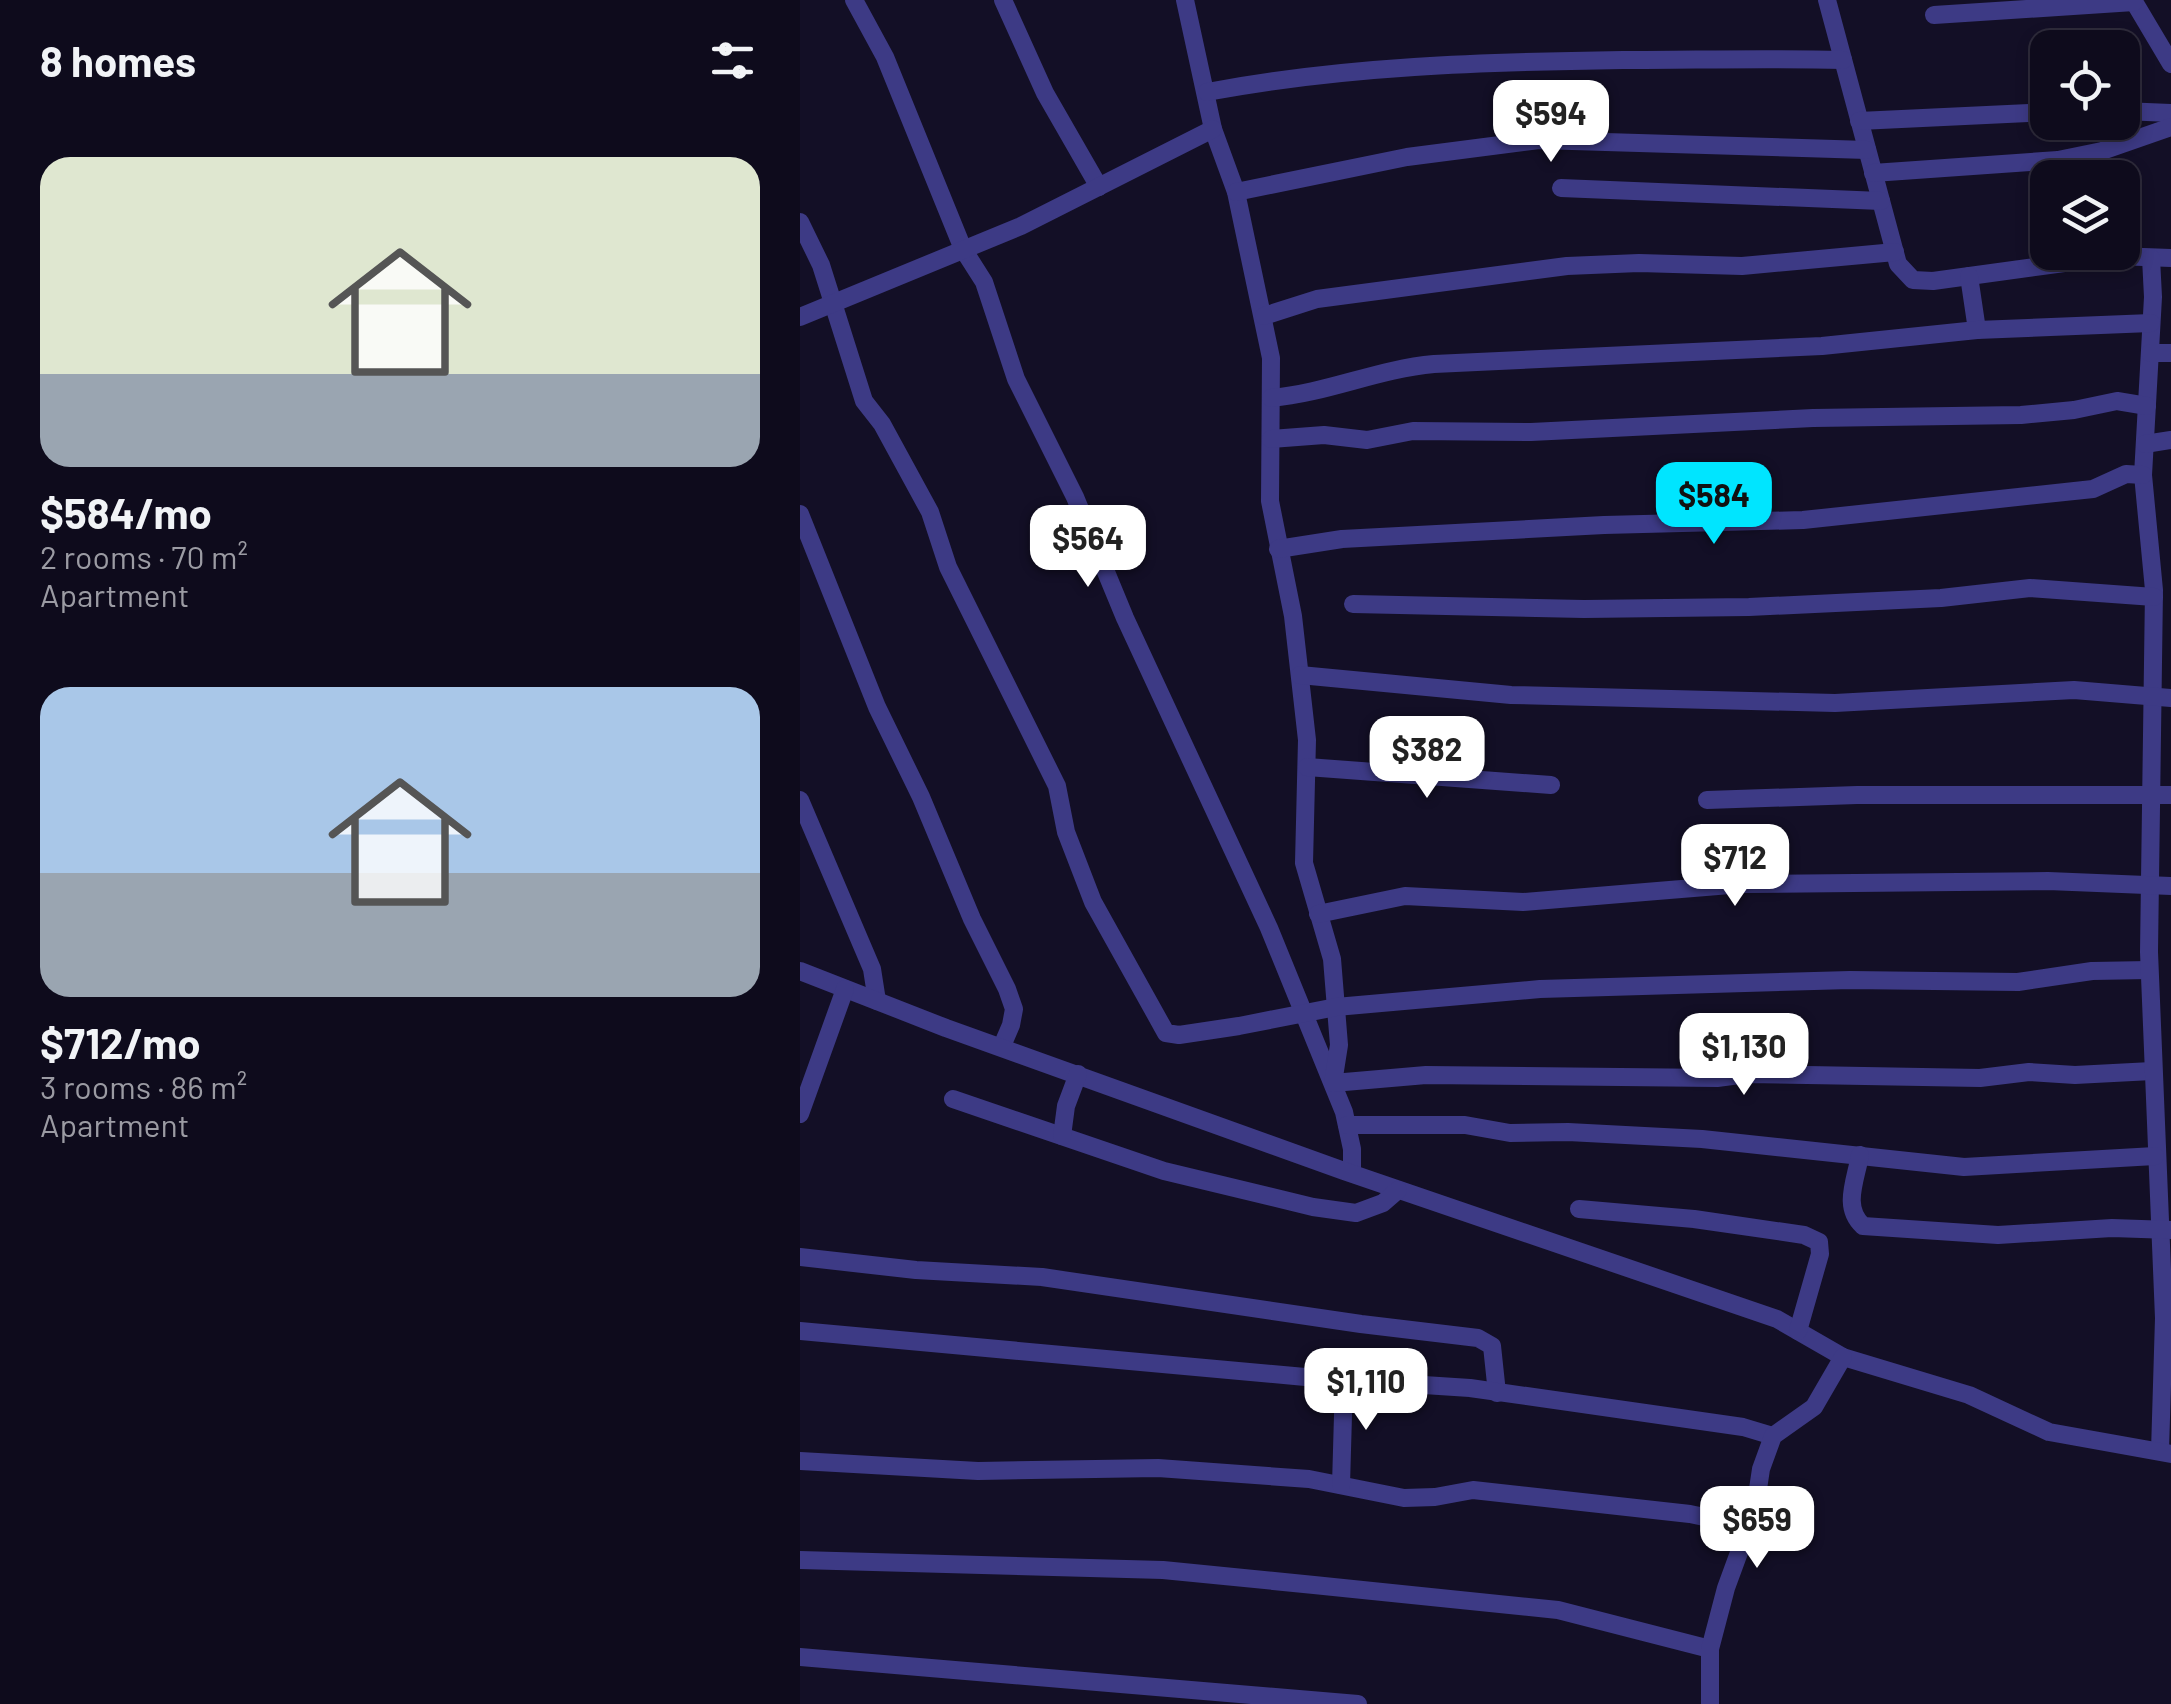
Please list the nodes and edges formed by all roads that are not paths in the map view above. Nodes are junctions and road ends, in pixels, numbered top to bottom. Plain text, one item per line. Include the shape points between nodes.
1 (854, 0) edge
2 (1004, 0) edge
3 (1185, 0) edge
4 (1827, 0) edge
5 (2133, 1) edge
6 (1934, 16) dead end
7 (1843, 60) junction
8 (2171, 64) edge
9 (1207, 92) junction
10 (2140, 112) edge
11 (2030, 113) edge
12 (2171, 113) edge
13 (1859, 120) junction
14 (2171, 127) edge
15 (1212, 129) junction
16 (1867, 150) junction
17 (1873, 173) junction
18 (1100, 186) junction
19 (1561, 188) dead end
20 (1236, 192) junction
21 (1881, 201) junction
22 (800, 222) edge
23 (963, 250) junction
24 (1894, 252) junction
25 (2151, 258) junction
26 (2171, 258) edge
27 (1969, 276) junction
28 (833, 303) junction
29 (1264, 316) junction
30 (800, 317) edge
31 (2152, 323) junction
32 (1977, 330) junction
33 (2171, 353) edge
34 (2150, 354) junction
35 (1271, 398) junction
36 (2147, 406) junction
37 (1270, 439) junction
38 (2171, 440) edge
39 (2145, 444) junction
40 (2143, 475) junction
41 (800, 514) edge
42 (1278, 549) junction
43 (2154, 596) junction
44 (1353, 604) dead end
45 (1300, 675) junction
46 (2162, 698) edge
47 (1306, 768) junction
48 (1551, 785) dead end
49 (2162, 795) edge
50 (800, 800) edge
51 (1707, 800) dead end
52 (2150, 886) junction
53 (2171, 886) edge
54 (1318, 914) junction
55 (2149, 970) junction
56 (800, 972) edge
57 (845, 989) junction
58 (877, 1001) junction
59 (1336, 1007) junction
60 (1304, 1014) junction
61 (1002, 1046) junction
62 (2158, 1060) edge
63 (1078, 1074) junction
64 (1333, 1083) junction
65 (953, 1100) dead end
66 (800, 1114) edge
67 (1347, 1125) junction
68 (1062, 1136) junction
69 (2160, 1148) edge
70 (1860, 1156) junction
71 (1352, 1173) junction
72 (1398, 1190) junction
73 (1579, 1210) dead end
74 (2165, 1230) edge
75 (800, 1258) edge
76 (1798, 1331) junction
77 (800, 1332) edge
78 (1843, 1357) junction
79 (1344, 1380) junction
80 (2167, 1384) edge
81 (1497, 1393) junction
82 (1774, 1436) junction
83 (2166, 1453) edge
84 (800, 1460) edge
85 (1340, 1485) junction
86 (1745, 1534) junction
87 (800, 1560) edge
88 (1710, 1649) junction
89 (800, 1658) edge
90 (1358, 1704) edge
91 (1710, 1704) edge

1 - 23 street via 885,57
2 - 18 street via 1044,93
3 - 9 street
4 - 7 street
5 - 6 street
5 - 8 street
7 - 9 street via 1540,60 1356,69
7 - 13 street
9 - 15 street
10 - 12 street
11 - 13 street
13 - 16 street
14 - 17 street via 2058,160
15 - 18 street
15 - 20 street
16 - 17 street
16 - 20 street via 1539,140
17 - 21 street
18 - 23 street
19 - 21 street
20 - 29 street
21 - 24 street
22 - 28 street
23 - 28 street
23 - 60 street via 984,282 1016,379
24 - 27 street via 1913,280
24 - 29 street via 1742,266 1567,266 1317,299
25 - 26 street
25 - 27 street via 2116,256
25 - 31 street
27 - 32 street
28 - 30 street
28 - 60 street via 864,401 930,512 948,567 1057,786 1066,832 1093,902 1166,1033
29 - 35 street
31 - 32 street
31 - 34 street
32 - 35 street via 1822,346 1410,366
33 - 34 street
34 - 36 street
35 - 37 street
36 - 37 street via 2116,401 2021,415
36 - 39 street
37 - 42 street
38 - 39 street
39 - 40 street
40 - 42 street via 2126,474 2093,489 1802,520 1342,539
40 - 43 street
41 - 61 street via 876,706 1008,988 1014,1008
42 - 45 street
43 - 44 street via 2030,588 1749,606
43 - 46 street
45 - 46 street via 1511,695 1836,703 2074,690
45 - 47 street
46 - 49 street
47 - 48 street
47 - 54 street via 1304,863
49 - 51 street
49 - 52 street
50 - 58 street via 872,969
52 - 53 street
52 - 54 street via 1742,884 1524,902 1405,896
52 - 55 street
54 - 59 street via 1332,959
55 - 59 street via 2018,982 1540,989
55 - 62 street
56 - 57 street
57 - 58 street
57 - 66 street
58 - 61 street
59 - 60 street
59 - 64 street
60 - 64 street
61 - 63 street
62 - 64 street via 2076,1075 1980,1078 1426,1075
62 - 69 street
63 - 68 street
63 - 71 street
64 - 67 street
65 - 68 street
67 - 70 street via 1702,1139
67 - 71 street
68 - 72 street via 1164,1171 1313,1208 1356,1213 1383,1204
69 - 70 street via 1964,1167
69 - 74 street
70 - 74 street via 1850,1208 1862,1226 1998,1235
71 - 72 street
72 - 76 street
73 - 76 street via 1694,1219 1820,1242
74 - 80 street
75 - 81 street via 1042,1277 1478,1338 1492,1346
76 - 78 street
77 - 79 street
78 - 82 street via 1814,1407
78 - 83 street via 1969,1396 2049,1432
79 - 81 street
79 - 85 street
80 - 83 street
81 - 82 street
82 - 86 street
84 - 85 street via 978,1471 1158,1468
85 - 86 street via 1404,1498 1472,1490 1672,1512 1714,1519
86 - 88 street
87 - 88 street via 1163,1570 1558,1610
88 - 91 street
89 - 90 street

